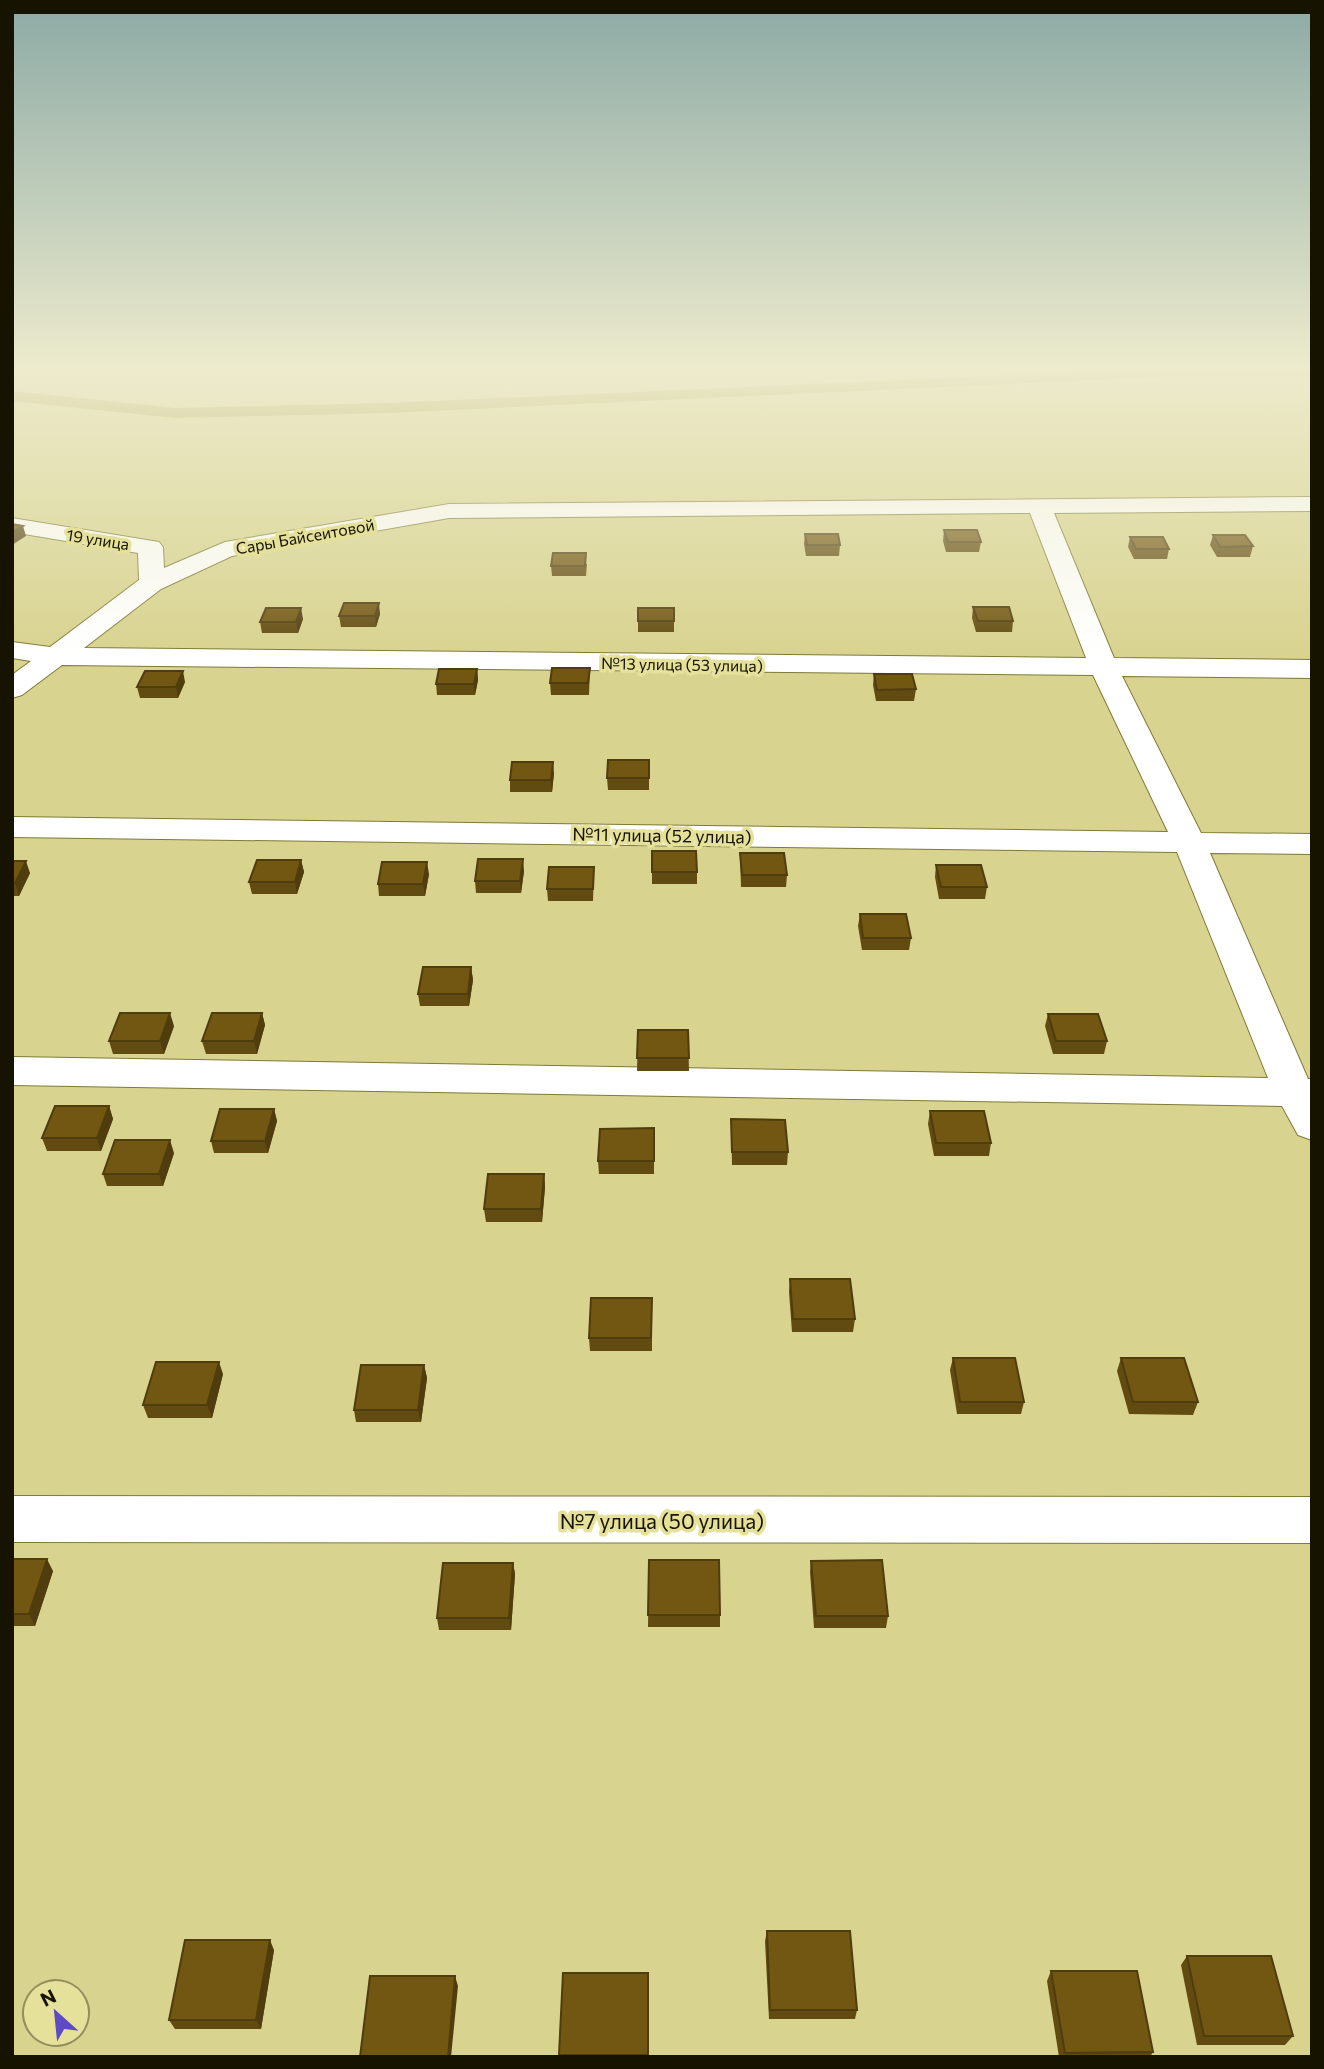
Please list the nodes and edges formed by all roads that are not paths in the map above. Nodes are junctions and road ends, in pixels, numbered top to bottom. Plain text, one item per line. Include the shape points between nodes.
1 (1312, 505) edge
2 (1044, 517) junction
3 (12, 525) edge
4 (1159, 529) dead end
5 (152, 583) junction
6 (12, 650) edge
7 (53, 656) junction
8 (1104, 668) junction
9 (1312, 669) edge
10 (12, 689) edge
11 (12, 827) edge
12 (1189, 842) junction
13 (1312, 844) edge
14 (12, 1071) edge
15 (1306, 1103) edge
16 (12, 1519) edge
17 (1312, 1520) edge

1 - 2 street, Сары Байсеитовой
2 - 4 street
2 - 5 street, Сары Байсеитовой via 449,511 225,550
2 - 8 street
3 - 5 street, 19 улица via 150,547
5 - 7 street, Сары Байсеитовой
6 - 7 street, №13 улица (53 улица)
7 - 8 street, №13 улица (53 улица)
7 - 10 street, Сары Байсеитовой
8 - 9 street, №13 улица (53 улица)
8 - 12 street
11 - 12 street, №11 улица (52 улица)
12 - 13 street, №11 улица (52 улица)
12 - 15 street
14 - 15 street
16 - 17 street, №7 улица (50 улица)

